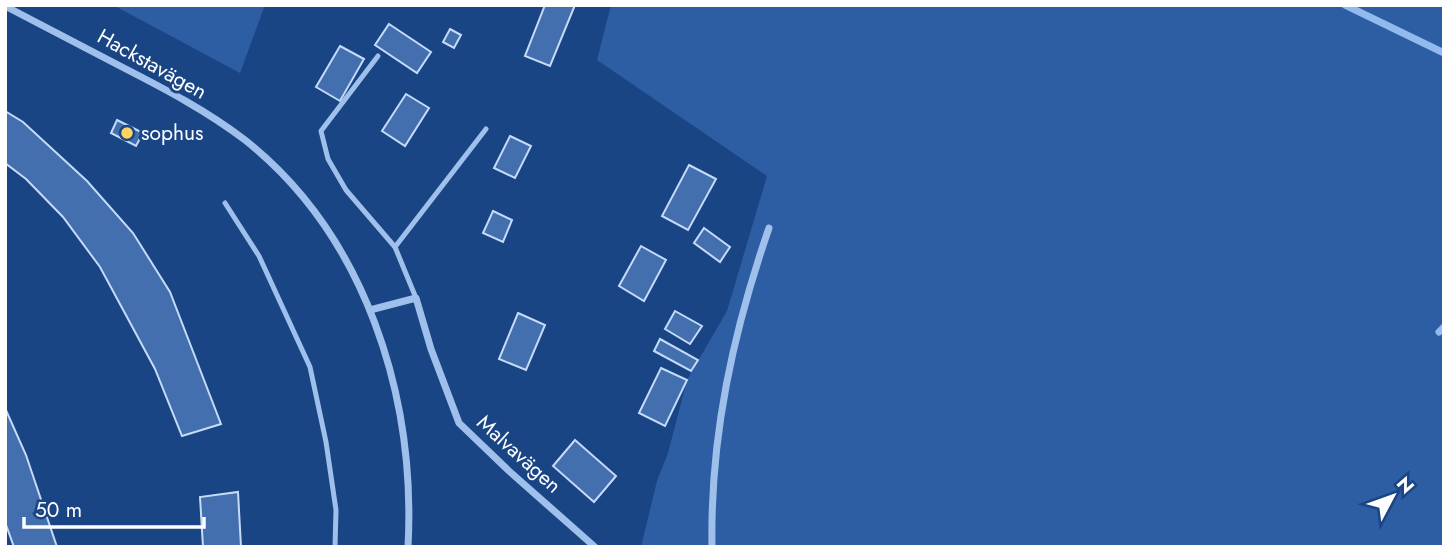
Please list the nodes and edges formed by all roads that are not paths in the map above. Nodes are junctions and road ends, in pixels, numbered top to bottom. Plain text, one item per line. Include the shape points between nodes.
1 (5, 6) edge
2 (378, 56) dead end
3 (486, 129) dead end
4 (225, 203) dead end
5 (769, 228) dead end
6 (395, 247) junction
7 (416, 298) junction
8 (370, 310) junction
9 (335, 547) edge
10 (408, 547) edge
11 (595, 547) edge
12 (712, 547) edge

1 - 8 street, Hackstavägen via 179,96 246,142 302,197 348,264
2 - 6 lane via 321,131 328,159 346,190
3 - 6 lane
4 - 9 lane via 259,256 310,367 336,510
5 - 12 street via 734,343 720,414
6 - 7 lane
7 - 8 street
7 - 11 street, Malvavägen via 459,423
8 - 10 street, Hackstavägen via 389,363 403,424 410,494

